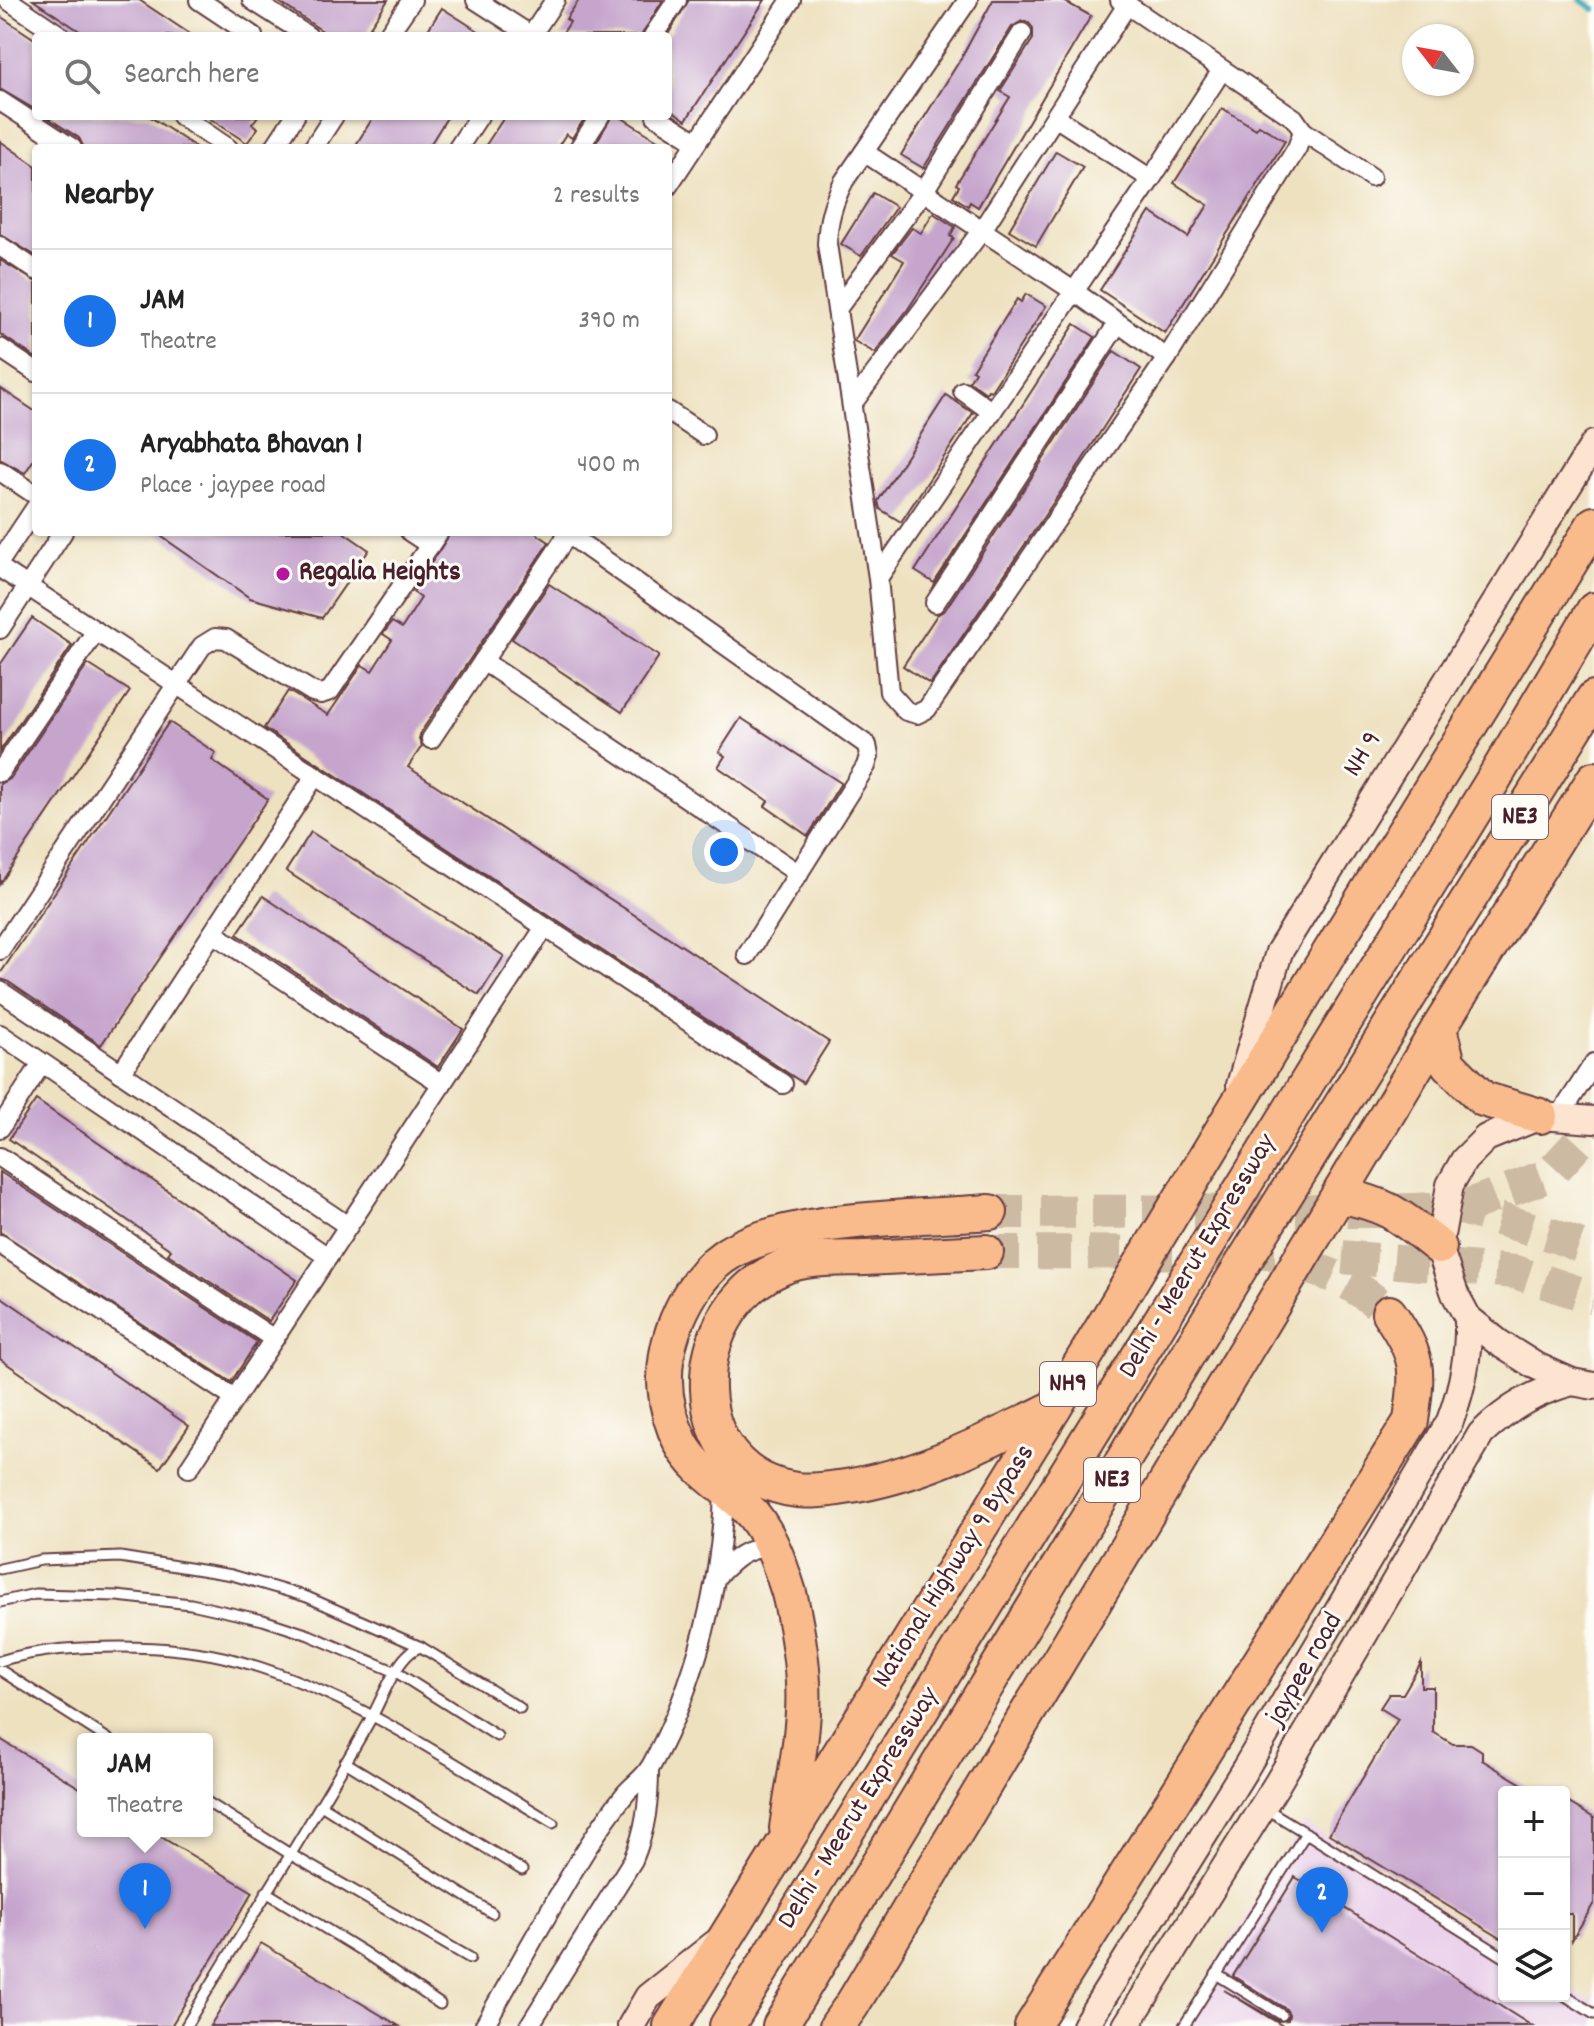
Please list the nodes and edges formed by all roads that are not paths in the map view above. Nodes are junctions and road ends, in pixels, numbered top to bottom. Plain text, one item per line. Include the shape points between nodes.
1 (8, 0) edge
2 (199, 0) edge
3 (252, 0) edge
4 (412, 0) edge
5 (476, 0) edge
6 (555, 0) edge
7 (677, 0) edge
8 (791, 0) edge
9 (968, 0) edge
10 (1123, 2) edge
11 (55, 32) edge
12 (247, 32) edge
13 (302, 32) edge
14 (390, 32) edge
15 (526, 32) edge
16 (535, 32) edge
17 (656, 32) edge
18 (1022, 33) dead end
19 (1222, 70) junction
20 (0, 101) edge
21 (1055, 117) junction
22 (187, 120) edge
23 (292, 120) edge
24 (331, 120) edge
25 (476, 120) edge
26 (597, 120) edge
27 (662, 120) edge
28 (1303, 131) junction
29 (697, 142) junction
30 (66, 144) edge
31 (222, 144) edge
32 (277, 144) edge
33 (316, 144) edge
34 (461, 144) edge
35 (582, 144) edge
36 (864, 152) junction
37 (1371, 177) dead end
38 (1151, 179) junction
39 (672, 180) edge
40 (924, 191) junction
41 (982, 230) junction
42 (0, 246) edge
43 (32, 267) edge
44 (1075, 292) junction
45 (837, 309) junction
46 (1118, 323) junction
47 (0, 348) edge
48 (1167, 358) junction
49 (32, 369) edge
50 (963, 391) dead end
51 (852, 404) junction
52 (992, 412) junction
53 (672, 414) edge
54 (704, 435) dead end
55 (1594, 444) edge
56 (0, 471) edge
57 (32, 492) edge
58 (32, 513) edge
59 (1594, 524) edge
60 (61, 536) edge
61 (71, 536) edge
62 (564, 536) edge
63 (570, 536) edge
64 (434, 539) edge
65 (0, 561) edge
66 (0, 568) edge
67 (878, 578) junction
68 (31, 588) junction
69 (935, 603) dead end
70 (1594, 610) edge
71 (0, 629) edge
72 (96, 631) junction
73 (483, 661) junction
74 (175, 683) junction
75 (1594, 698) edge
76 (431, 739) dead end
77 (0, 772) edge
78 (315, 776) junction
79 (1594, 779) edge
80 (799, 874) junction
81 (545, 927) junction
82 (213, 933) junction
83 (0, 950) edge
84 (747, 955) dead end
85 (0, 991) edge
86 (1439, 1028) junction
87 (0, 1034) edge
88 (42, 1063) junction
89 (1594, 1063) edge
90 (121, 1073) junction
91 (442, 1084) junction
92 (783, 1084) dead end
93 (1550, 1117) junction
94 (1230, 1119) junction
95 (1594, 1120) edge
96 (0, 1128) edge
97 (0, 1157) edge
98 (1341, 1196) junction
99 (990, 1212) tunnel mouth
100 (348, 1226) junction
101 (0, 1244) edge
102 (1439, 1247) junction
103 (986, 1252) tunnel mouth
104 (328, 1257) junction
105 (1389, 1313) tunnel mouth
106 (1468, 1318) junction
107 (274, 1339) junction
108 (1583, 1384) edge
109 (234, 1398) junction
110 (1054, 1408) junction
111 (189, 1468) dead end
112 (724, 1487) junction
113 (771, 1547) junction
114 (0, 1569) edge
115 (717, 1576) junction
116 (0, 1602) edge
117 (421, 1647) junction
118 (0, 1661) edge
119 (396, 1672) junction
120 (2, 1675) edge
121 (520, 1708) dead end
122 (373, 1715) junction
123 (98, 1733) edge
124 (497, 1736) dead end
125 (345, 1762) junction
126 (649, 1769) junction
127 (1245, 1769) junction
128 (1269, 1796) junction
129 (321, 1805) junction
130 (213, 1806) edge
131 (553, 1823) dead end
132 (1306, 1833) junction
133 (786, 1840) junction
134 (290, 1854) junction
135 (522, 1870) dead end
136 (266, 1892) junction
137 (492, 1913) dead end
138 (729, 1932) junction
139 (1498, 1953) edge
140 (470, 1958) dead end
141 (1216, 1974) junction
142 (1570, 1999) edge
143 (440, 2004) dead end
144 (1594, 2014) edge
145 (1282, 2015) dead end
146 (844, 2019) edge
147 (186, 2026) edge
148 (484, 2026) edge
149 (529, 2026) edge
150 (631, 2026) edge
151 (671, 2026) edge
152 (727, 2026) edge
153 (780, 2026) edge
154 (1032, 2026) edge
155 (1085, 2026) edge
156 (1126, 2026) edge
157 (1184, 2026) edge

1 - 11 street
2 - 12 street
3 - 13 street
4 - 14 street
5 - 15 street
6 - 16 street
7 - 17 street
8 - 29 street
9 - 36 street
10 - 19 street
10 - 21 street
18 - 40 street
19 - 28 street via 1294,118
19 - 38 street
20 - 30 street
21 - 38 street
21 - 41 street
22 - 31 street
23 - 32 street
24 - 33 street
25 - 34 street
26 - 35 street
27 - 29 street
28 - 37 street
28 - 48 street
29 - 39 street
36 - 40 street
36 - 45 street via 834,201 828,224
38 - 44 street
40 - 41 street
40 - 45 street
41 - 44 street
41 - 51 street
42 - 43 street
44 - 46 street
44 - 52 street
45 - 51 street
46 - 48 street
46 - 69 street
47 - 49 street
48 - 67 street via 927,709 917,714 906,711 889,692
50 - 52 street
51 - 67 street
52 - 67 street
53 - 54 street
55 - 94 street, NH 9 via 1279,952
56 - 57 street
58 - 65 street
59 - 94 highway, NH9
60 - 68 street
61 - 68 street
62 - 73 street
63 - 80 street via 867,745 866,766
64 - 74 street via 330,691 313,692 226,639 215,638 202,646
66 - 68 street
68 - 71 street
68 - 72 street
70 - 152 highway, Delhi - Meerut Expressway / NE3
72 - 74 street
72 - 77 street
73 - 76 street
73 - 80 street
74 - 78 street
74 - 83 street
75 - 153 highway, Delhi - Meerut Expressway / NE3
78 - 81 street
78 - 82 street
79 - 86 highway
80 - 84 street
81 - 91 street
81 - 92 street
82 - 90 street
82 - 91 street
85 - 90 street
86 - 93 highway via 1448,1064 1483,1099
86 - 98 highway
87 - 88 street
88 - 96 street
88 - 104 street
89 - 93 street
90 - 100 street
91 - 100 street
93 - 95 street
93 - 102 street via 1486,1138 1464,1160 1450,1185
94 - 110 highway, National Highway 9 Bypass / NH9
97 - 107 street
98 - 102 highway via 1377,1203
98 - 146 highway
99 - 112 highway via 777,1233 720,1258 678,1314 663,1381 682,1446
100 - 104 street
101 - 109 street
102 - 106 street
103 - 110 highway via 815,1260 782,1268 747,1287 724,1318 708,1361 708,1404 718,1430 743,1466 759,1477 778,1486 815,1491 895,1477 971,1449
104 - 107 street
105 - 154 highway via 1407,1339 1418,1373 1411,1421
106 - 108 street via 1511,1350
106 - 127 street via 1465,1373 1450,1421
107 - 109 street
108 - 128 street, jaypee road via 1547,1389 1522,1400 1481,1434
109 - 111 street
110 - 133 highway, National Highway 9 Bypass / NH9
112 - 113 highway via 749,1509
112 - 115 street
113 - 115 street via 746,1550
113 - 133 highway via 789,1594 803,1683
114 - 117 lane via 41,1560 120,1557 232,1575 307,1597
115 - 126 street via 693,1664
116 - 119 lane via 35,1594 191,1604 309,1635
117 - 119 lane via 411,1650
117 - 121 lane
118 - 122 lane via 24,1653 87,1647 187,1650 292,1680
119 - 122 lane
119 - 124 lane
120 - 123 lane
122 - 125 lane
122 - 131 lane
125 - 129 lane
125 - 135 lane
126 - 148 street via 589,1845
126 - 149 street via 649,1809 633,1860
127 - 128 street
127 - 155 street
128 - 132 lane
128 - 156 street, jaypee road
129 - 134 lane
129 - 137 lane
130 - 134 lane
132 - 139 lane
132 - 141 lane
133 - 138 highway, National Highway 9 Bypass / NH9
134 - 136 lane
134 - 140 lane
136 - 143 lane
136 - 147 lane
138 - 150 street via 648,1997
138 - 151 highway, NH9
141 - 145 lane
141 - 157 lane
142 - 144 lane

